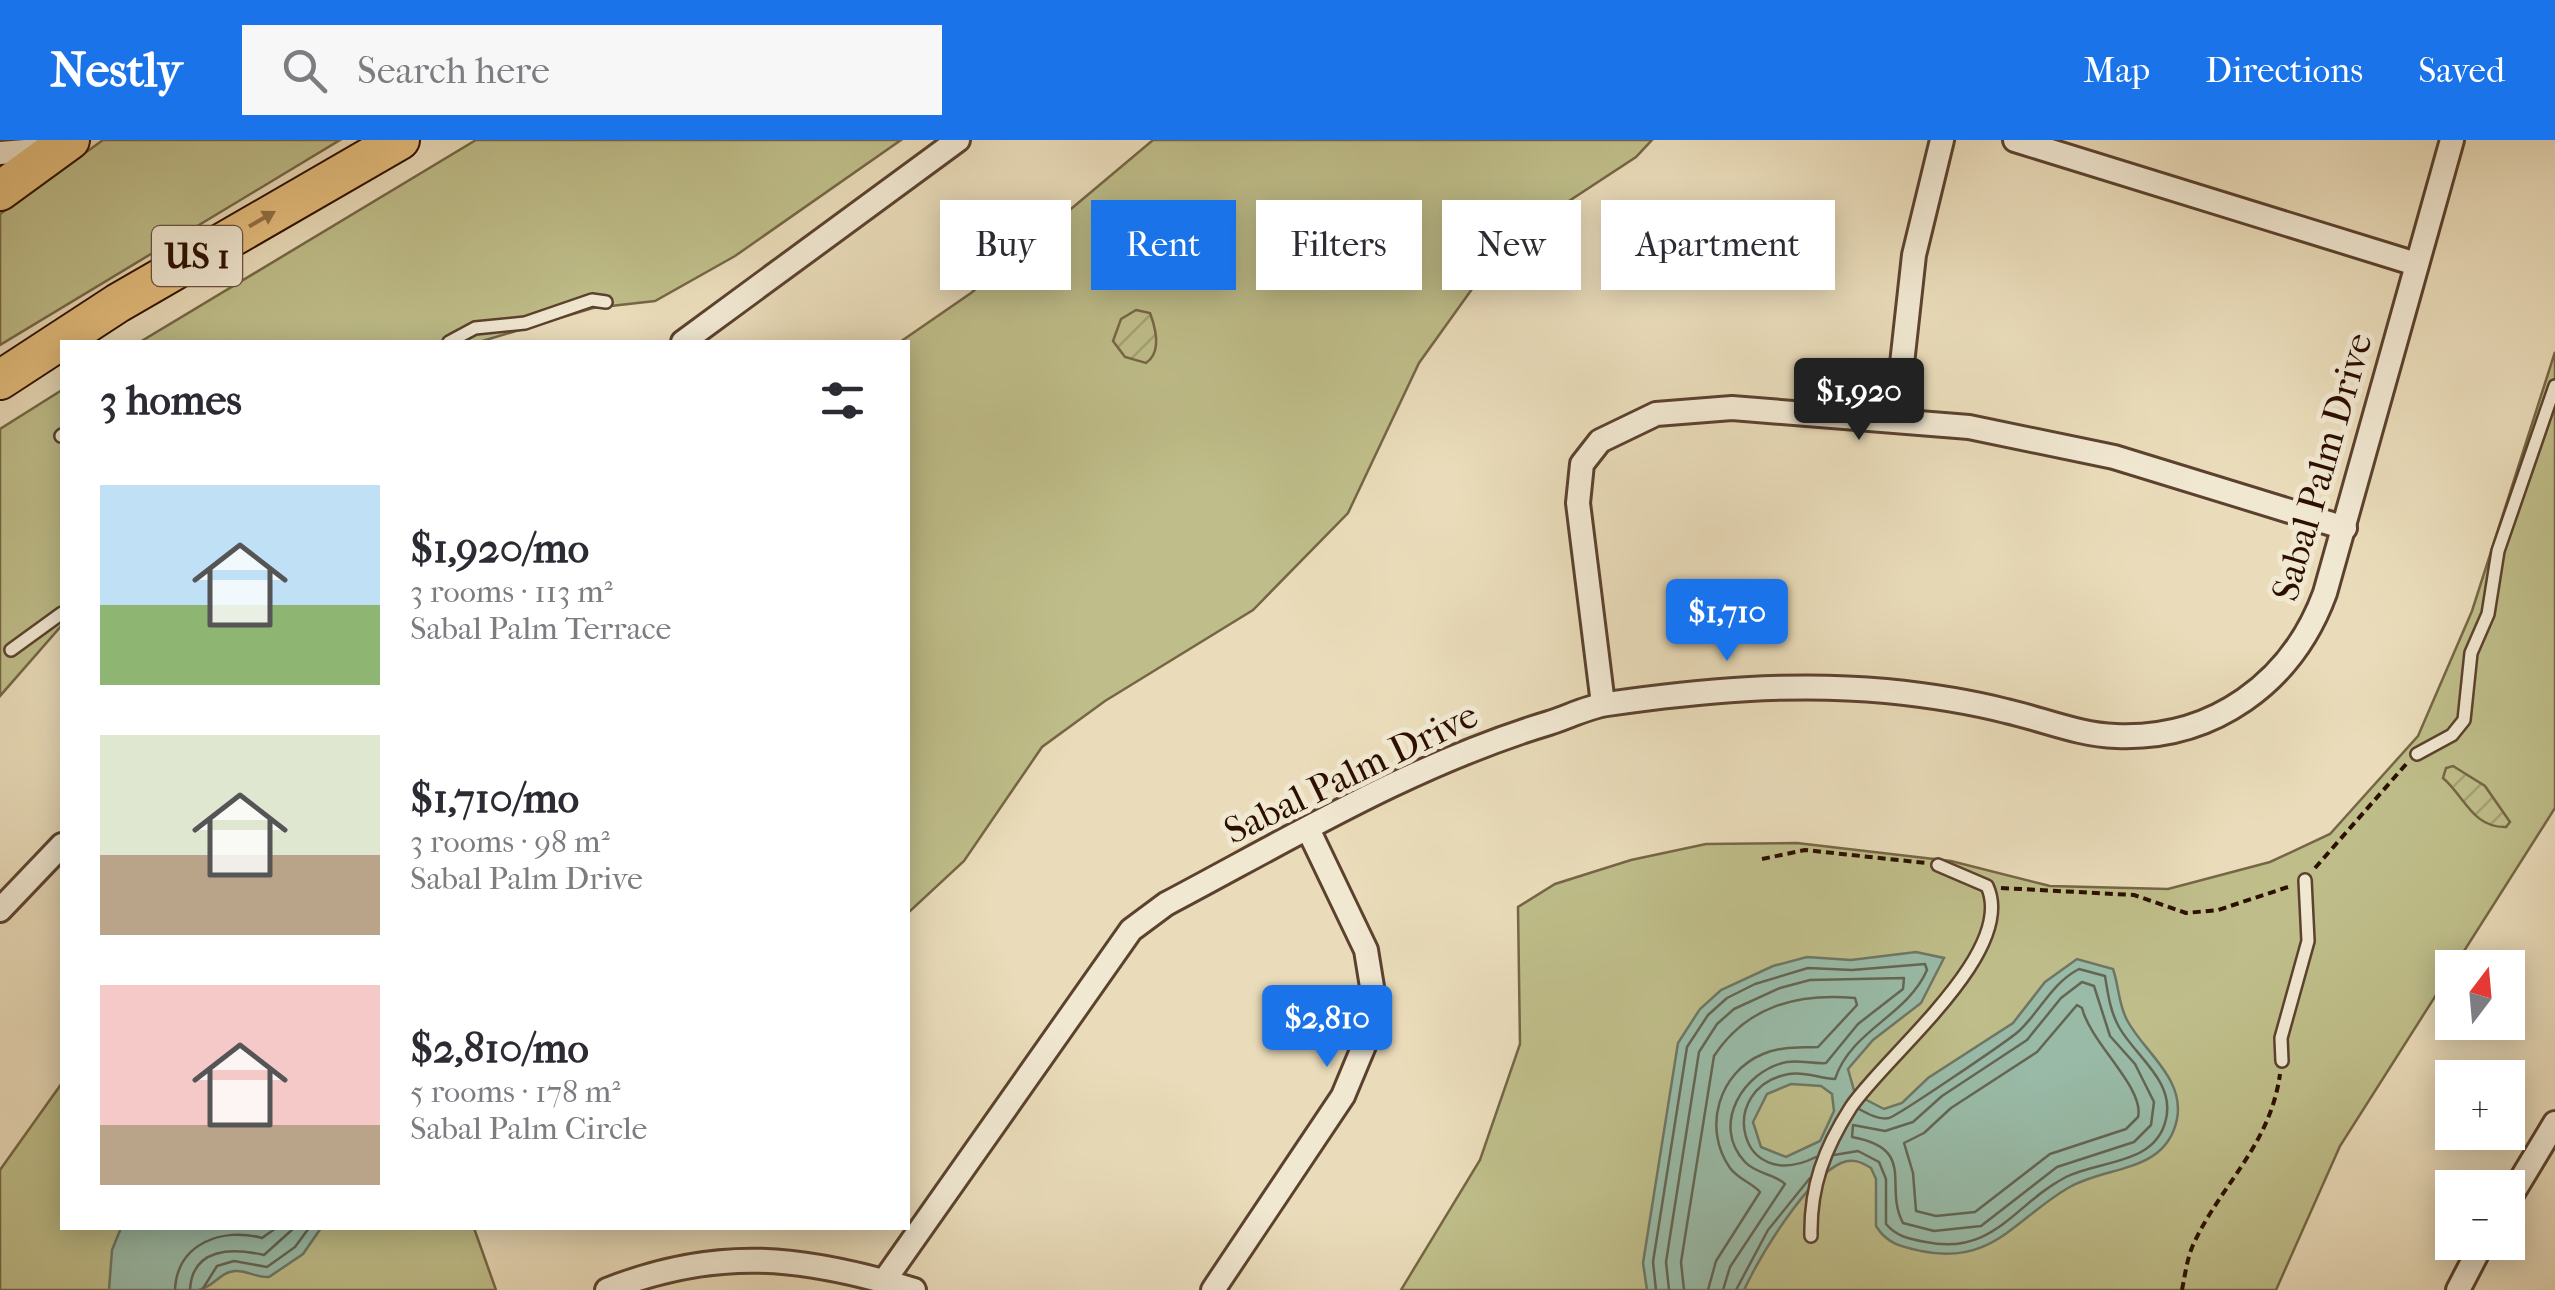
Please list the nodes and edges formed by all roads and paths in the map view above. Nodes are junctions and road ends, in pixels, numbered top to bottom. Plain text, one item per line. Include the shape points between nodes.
1 (400, 140) edge
2 (958, 140) edge
3 (1942, 140) edge
4 (2015, 140) edge
5 (2452, 140) edge
6 (64, 144) edge
7 (0, 153) edge
8 (0, 192) edge
9 (2416, 264) junction
10 (606, 302) dead end
11 (62, 340) edge
12 (453, 340) edge
13 (687, 340) edge
14 (60, 341) edge
15 (0, 380) edge
16 (2555, 386) edge
17 (1896, 418) junction
18 (2345, 528) junction
19 (60, 614) edge
20 (11, 650) dead end
21 (1602, 704) junction
22 (2417, 754) joint
23 (1308, 828) junction
24 (60, 846) edge
25 (1762, 859) dead end
26 (1938, 865) joint
27 (2306, 880) junction
28 (1987, 886) junction
29 (0, 910) edge
30 (2282, 1060) joint
31 (2555, 1122) edge
32 (2525, 1172) edge
33 (1811, 1236) dead end
34 (2474, 1260) edge
35 (884, 1281) junction
36 (608, 1290) edge
37 (914, 1290) edge
38 (1213, 1290) edge
39 (2182, 1290) edge
40 (2458, 1290) edge

11 -> 1 main road, US 1
2 - 13 street
3 - 17 street via 1914,255
4 - 9 street
5 - 9 street, Sabal Palm Drive
6 - 7 street
6 - 8 main road
9 - 18 street, Sabal Palm Drive
10 - 12 lane via 474,328
15 -> 14 main road, US 1
16 - 22 lane via 2498,551 2493,595 2472,653 2464,720 2452,735
17 - 18 street via 2114,457
17 - 21 street via 1732,408 1656,414 1600,441 1582,464 1578,504
18 - 21 street, Sabal Palm Drive via 2318,612 2288,661 2230,711 2172,732 2095,734 1959,701 1838,688 1764,688
19 - 20 lane
21 - 23 street, Sabal Palm Drive via 1441,761
22 - 27 path
23 - 35 street, Sabal Palm Drive via 1166,904 1124,938
23 - 38 street via 1366,950 1373,993 1368,1036 1343,1096
24 - 29 street
25 - 26 path via 1805,850
26 - 28 lane
27 - 28 path via 2257,900 2186,913 2134,896
27 - 30 lane via 2308,941
28 - 33 lane via 1991,913 1972,966 1834,1135 1810,1198
30 - 39 path via 2272,1110 2253,1152 2201,1229
31 - 32 street
34 - 40 street
35 - 36 street via 779,1261 718,1258 654,1271
35 - 37 street

